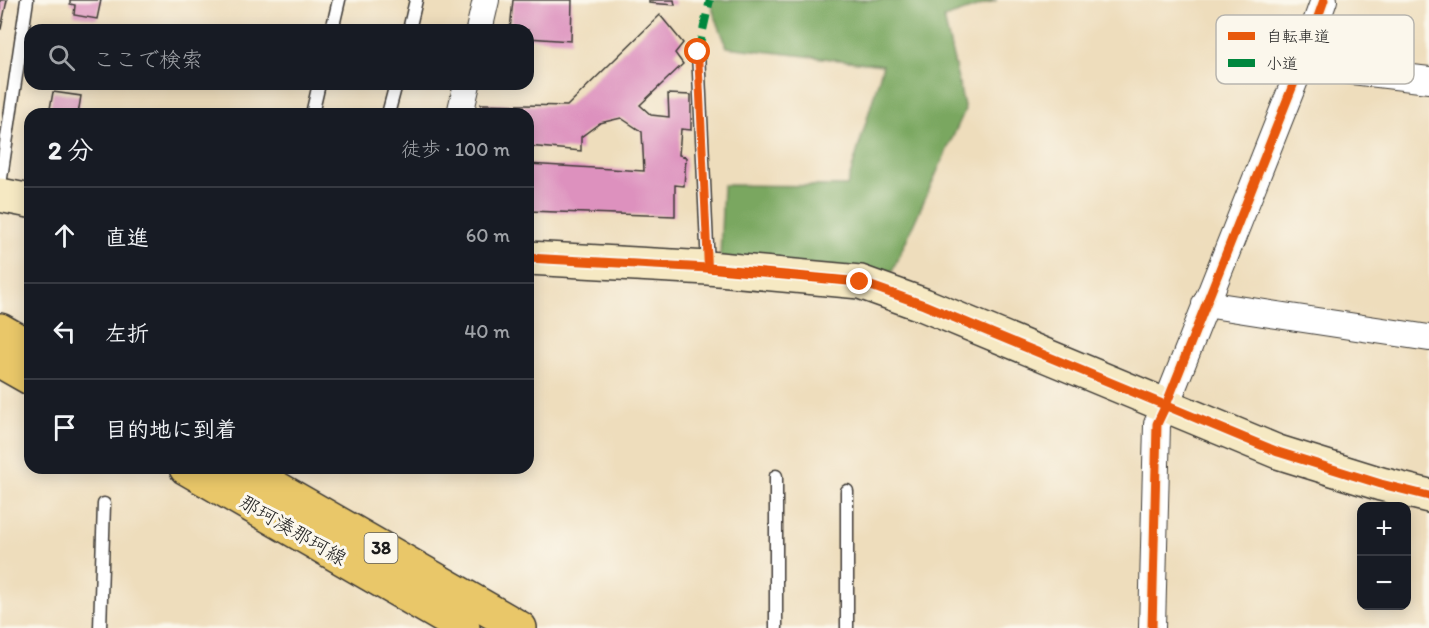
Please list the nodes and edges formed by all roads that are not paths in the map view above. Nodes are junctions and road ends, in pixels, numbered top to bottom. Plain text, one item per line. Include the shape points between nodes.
1 (27, 0) edge
2 (339, 0) edge
3 (416, 0) edge
4 (486, 0) edge
5 (1324, 0) edge
6 (1319, 15) edge
7 (333, 24) edge
8 (410, 24) edge
9 (480, 24) edge
10 (698, 52) dead end
11 (1414, 78) edge
12 (1429, 80) edge
13 (1293, 84) edge
14 (318, 90) edge
15 (394, 90) edge
16 (466, 90) edge
17 (313, 108) edge
18 (390, 108) edge
19 (461, 108) edge
20 (0, 185) edge
21 (0, 195) edge
22 (24, 200) edge
23 (534, 258) edge
24 (708, 268) junction
25 (1205, 304) junction
26 (0, 330) edge
27 (1429, 338) edge
28 (24, 344) edge
29 (0, 362) edge
30 (24, 375) edge
31 (1166, 405) junction
32 (196, 474) edge
33 (252, 474) edge
34 (776, 476) dead end
35 (847, 491) dead end
36 (1429, 496) edge
37 (104, 504) dead end
38 (455, 626) edge
39 (100, 628) edge
40 (520, 628) edge
41 (776, 628) edge
42 (847, 628) edge
43 (1152, 628) edge

1 - 20 lane
2 - 7 lane
3 - 8 lane
4 - 9 street
5 - 6 street
10 - 24 lane
11 - 12 street
13 - 25 street
14 - 17 lane
15 - 18 lane
16 - 19 street
21 - 22 street
23 - 24 street
24 - 31 street via 860,282
25 - 27 street
25 - 31 street
26 - 28 main road
29 - 30 main road
31 - 36 street via 1278,452
31 - 43 street via 1157,424
32 - 38 main road, 那珂湊那珂線 / 38
33 - 40 main road, 那珂湊那珂線 / 38
34 - 41 lane
35 - 42 lane
37 - 39 lane

